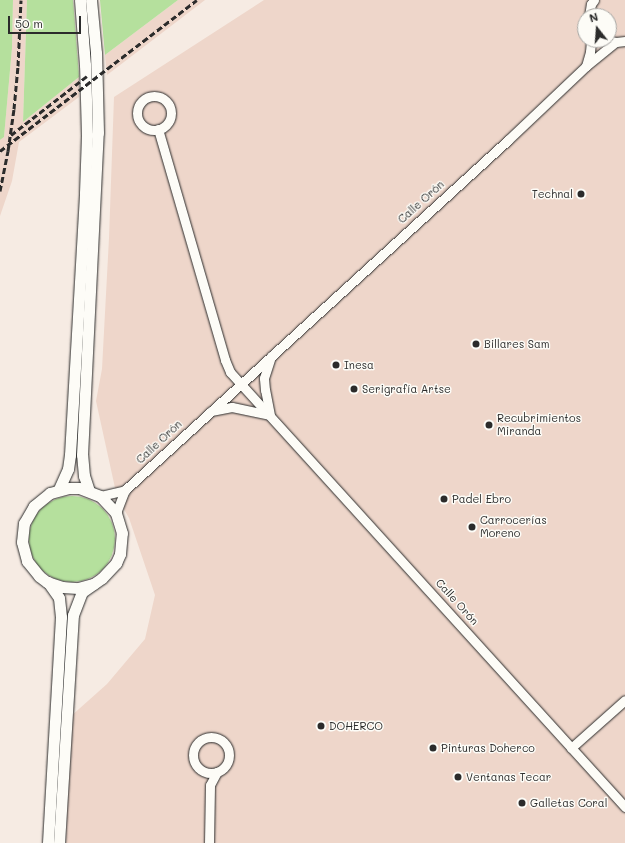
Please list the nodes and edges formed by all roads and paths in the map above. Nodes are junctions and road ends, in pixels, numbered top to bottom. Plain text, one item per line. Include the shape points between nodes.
1 (80, 0) edge
2 (91, 0) edge
3 (620, 41) edge
4 (590, 48) edge
5 (586, 66) junction
6 (158, 129) dead end
7 (272, 355) junction
8 (240, 383) junction
9 (210, 411) junction
10 (270, 415) junction
11 (59, 490) junction
12 (125, 490) junction
13 (90, 491) junction
14 (100, 496) junction
15 (116, 513) junction
16 (47, 582) junction
17 (93, 584) junction
18 (625, 700) edge
19 (571, 748) junction
20 (203, 771) junction
21 (217, 772) junction
22 (210, 785) junction
23 (625, 806) edge
24 (48, 843) edge
25 (60, 843) edge
26 (208, 843) edge

1 - 11 street via 86,78 85,193 70,454 68,469
2 - 13 street via 96,53 98,148 82,455 84,476
3 - 5 street, Calle Orón
4 - 5 street
5 - 7 street, Calle Orón
6 - 8 street, Calle Orón via 225,360 230,372
7 - 8 street, Calle Orón
7 - 10 street, Calle Orón via 264,378
8 - 9 street, Calle Orón
8 - 10 street, Calle Orón
9 - 10 street via 232,407
9 - 12 street, Calle Orón
10 - 19 street, Calle Orón
11 - 13 street via 74,488
11 - 16 street via 41,498 28,514 22,532 27,561
12 - 14 street, Calle Orón
12 - 15 street, Calle Orón
13 - 14 street
14 - 15 street
15 - 17 street via 122,533 120,554 110,571
16 - 17 street via 62,587 78,588
16 - 24 street via 59,598 61,612
17 - 25 street via 79,597 73,615
18 - 19 street
19 - 23 street, Calle Orón
20 - 21 street
20 - 21 street via 196,764 195,748 202,740 213,738 224,742 229,753 226,765
20 - 22 street
21 - 22 street
22 - 26 street

